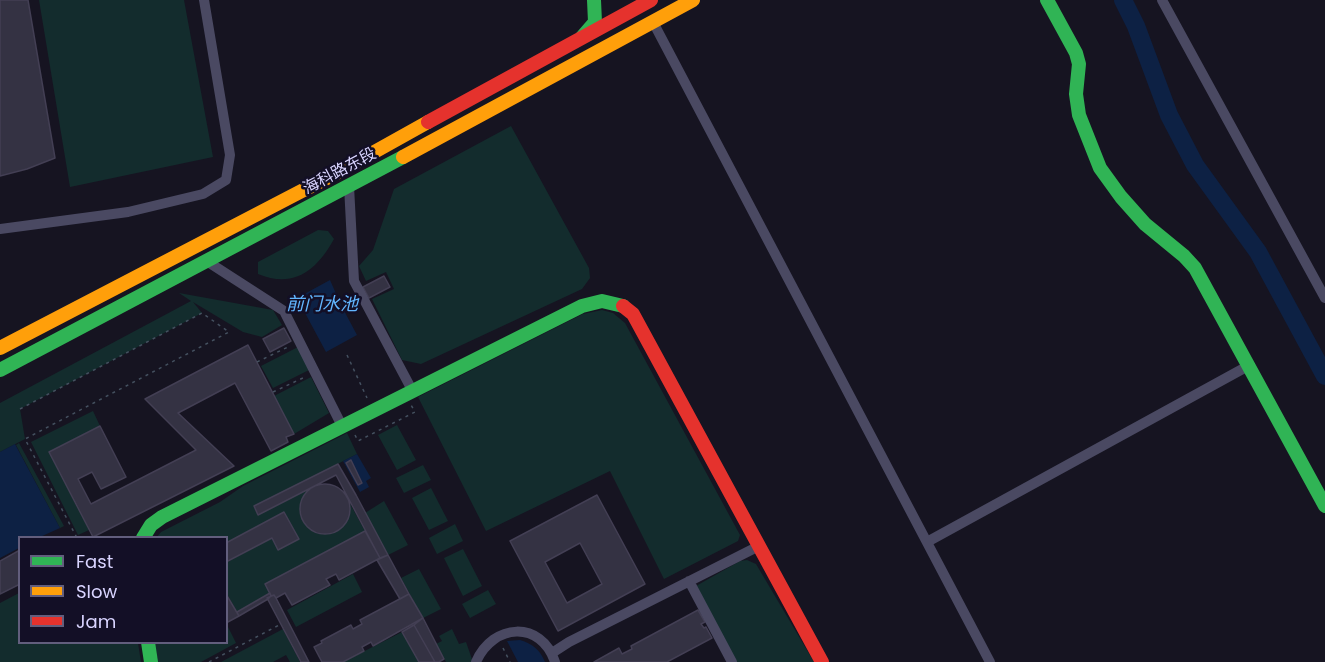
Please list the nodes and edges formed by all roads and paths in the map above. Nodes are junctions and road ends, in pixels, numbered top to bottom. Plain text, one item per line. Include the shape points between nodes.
1 (204, 0) edge
2 (594, 0) edge
3 (651, 0) edge
4 (693, 0) edge
5 (1047, 0) edge
6 (1162, 0) edge
7 (653, 22) junction
8 (579, 39) junction
9 (349, 186) junction
10 (0, 229) edge
11 (205, 260) junction
12 (1325, 298) edge
13 (299, 341) junction
14 (0, 348) edge
15 (347, 355) dead end
16 (257, 362) dead end
17 (1248, 366) junction
18 (0, 370) edge
19 (315, 372) junction
20 (409, 392) junction
21 (273, 393) dead end
22 (20, 409) dead end
23 (373, 410) junction
24 (346, 424) junction
25 (1325, 506) edge
26 (76, 536) edge
27 (144, 536) edge
28 (927, 542) junction
29 (759, 546) junction
30 (689, 581) junction
31 (281, 624) dead end
32 (497, 636) junction
33 (148, 644) edge
34 (554, 657) edge
35 (151, 662) edge
36 (209, 662) edge
37 (476, 662) edge
38 (510, 662) edge
39 (732, 662) edge
40 (822, 662) edge
41 (990, 662) edge

1 - 10 street via 230,155 226,180 203,194 128,212
2 - 8 main road via 595,21
3 - 8 main road, 海科路东段
4 - 7 main road, 海科路东段
5 - 17 main road via 1076,53 1079,115 1100,168 1145,224 1195,268
6 - 12 street
7 - 9 main road, 海科路东段
7 - 28 street
8 - 14 main road, 海科路东段 via 342,170
9 - 11 main road, 海科路东段
9 - 20 street via 354,281
11 - 13 street via 284,311
11 - 18 main road, 海科路东段
13 - 16 path
13 - 19 street
15 - 23 path
17 - 25 main road
17 - 28 street
19 - 21 path
19 - 24 street
20 - 23 main road
20 - 24 path via 415,412 358,441
20 - 29 main road via 589,303 600,300 620,304 633,314
22 - 26 path via 202,314 229,332 25,439
23 - 24 main road
24 - 27 main road via 162,517
28 - 41 street
29 - 30 street
29 - 40 main road
30 - 34 street via 569,642
30 - 39 street
31 - 36 path
32 - 34 street via 518,631 531,634
32 - 37 street via 481,650
32 - 38 path
33 - 35 main road

